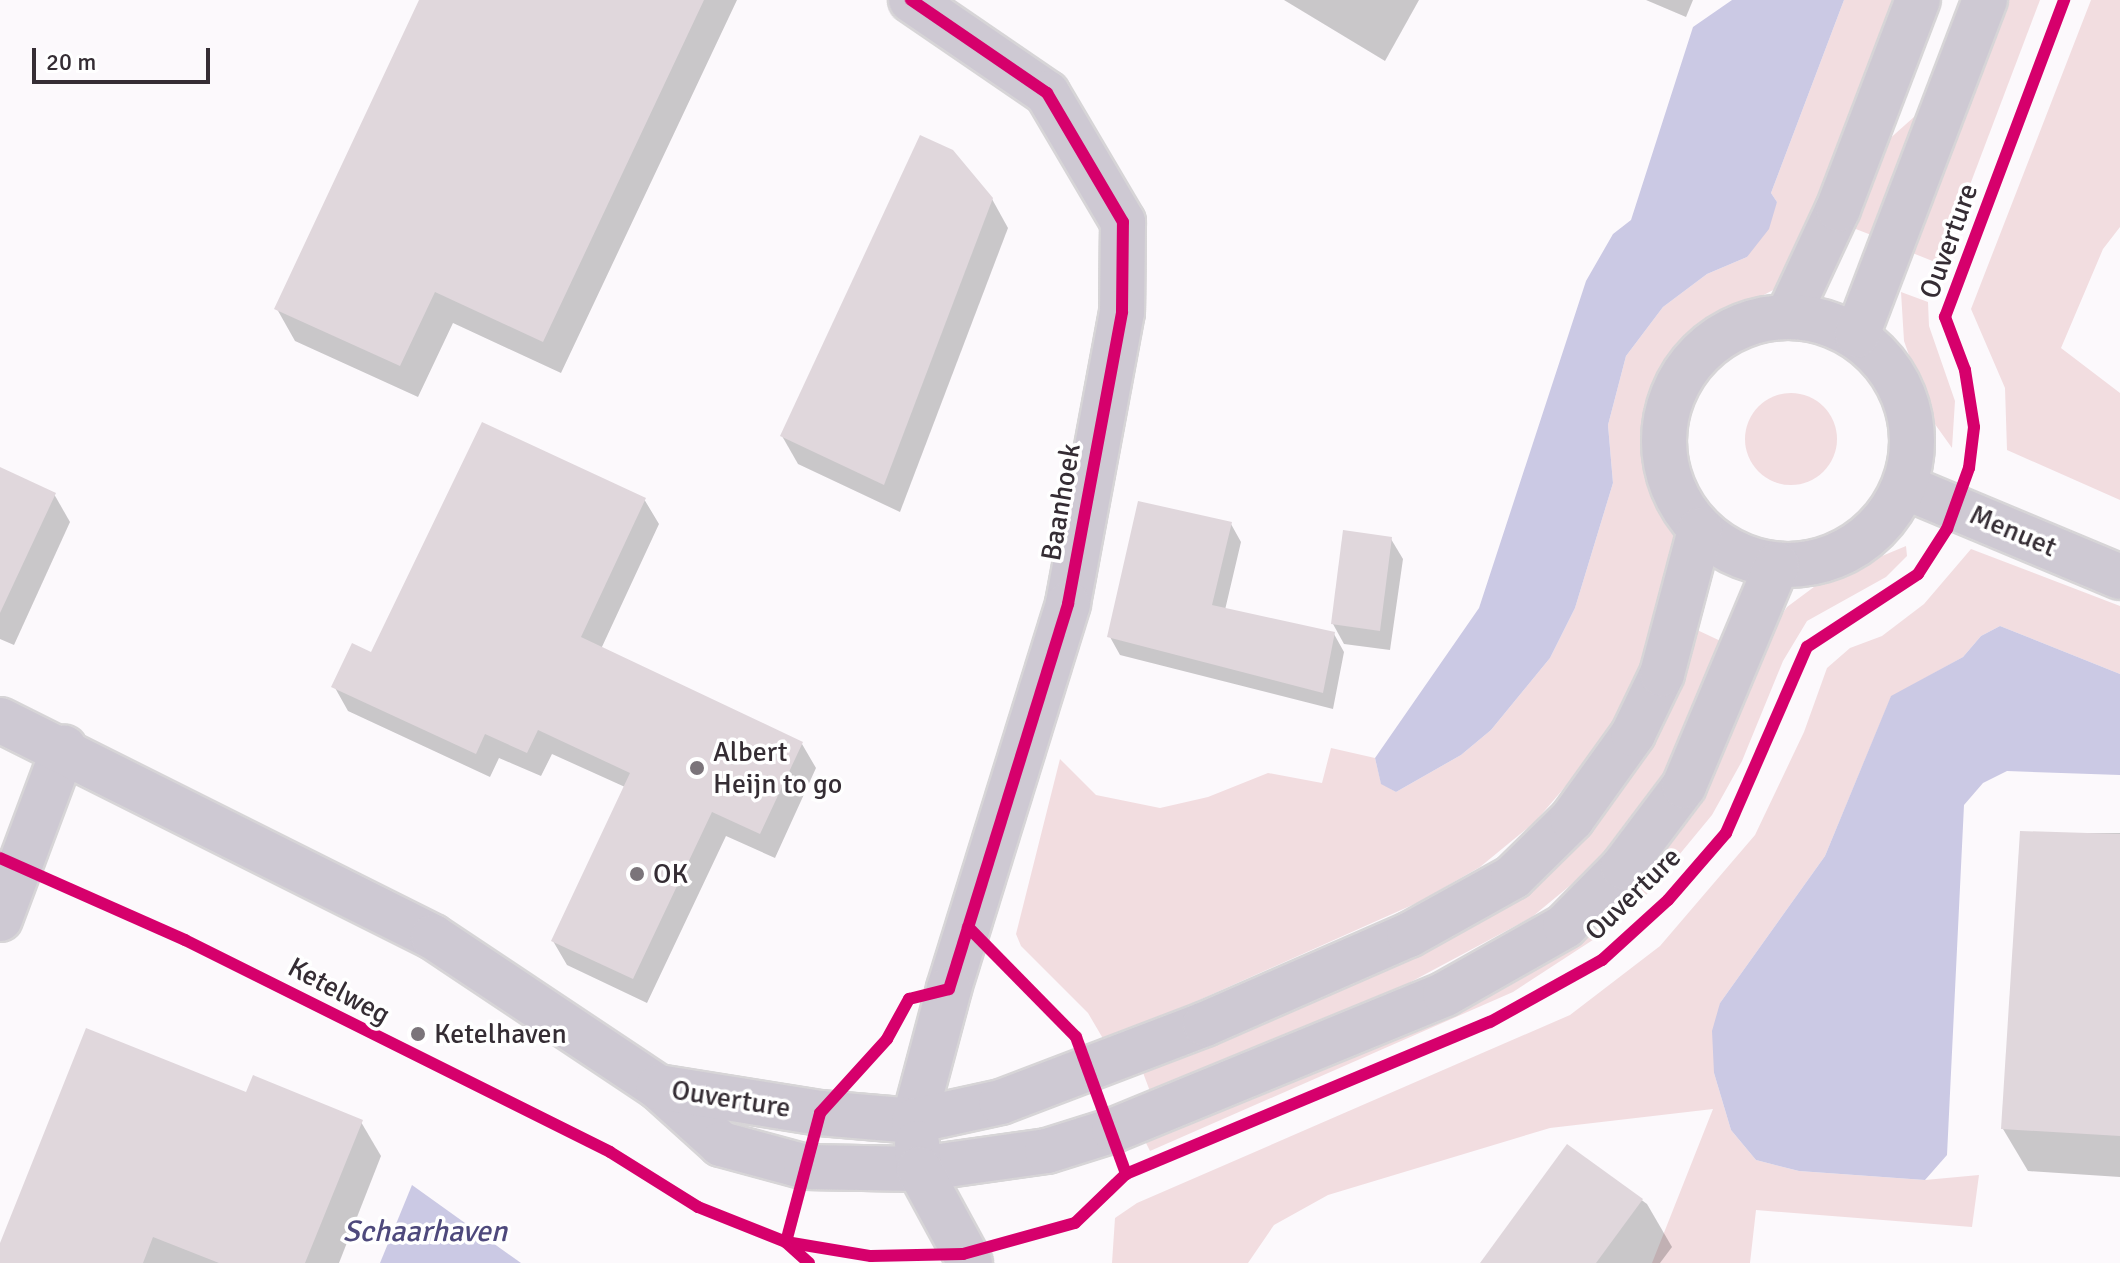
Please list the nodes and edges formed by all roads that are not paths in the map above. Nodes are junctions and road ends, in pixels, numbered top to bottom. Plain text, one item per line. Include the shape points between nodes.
1 (911, 0) edge
2 (1918, 0) edge
3 (1985, 0) edge
4 (1788, 316) junction
5 (1857, 335) junction
6 (1905, 487) junction
7 (1700, 530) junction
8 (1777, 565) junction
9 (2120, 577) edge
10 (0, 720) edge
11 (64, 748) junction
12 (0, 919) edge
13 (658, 1087) junction
14 (914, 1121) junction
15 (919, 1169) junction
16 (970, 1263) edge

1 - 14 street, Baanhoek via 1047,93 1123,222 1122,312 1068,604 949,989
2 - 4 street via 1838,209
3 - 5 street, Ouverture
4 - 5 street
4 - 7 street via 1751,322 1718,337 1690,362 1672,394 1663,429 1665,466 1678,501
5 - 6 street via 1882,356 1909,410 1913,441
6 - 8 street via 1888,516 1841,554
6 - 9 street, Menuet
7 - 8 street via 1731,552
7 - 14 street, Ouverture via 1662,674 1633,734 1572,819 1513,877 1409,935 1205,1024 1001,1102
8 - 15 street, Ouverture via 1684,786 1623,867 1565,926 1445,994 1114,1130 1047,1151
10 - 11 street
11 - 12 street
11 - 13 street via 433,937
13 - 14 street, Ouverture via 820,1113
13 - 15 street, Ouverture via 721,1144 806,1167
14 - 15 street, Baanhoek
15 - 16 street, Baanhoek

